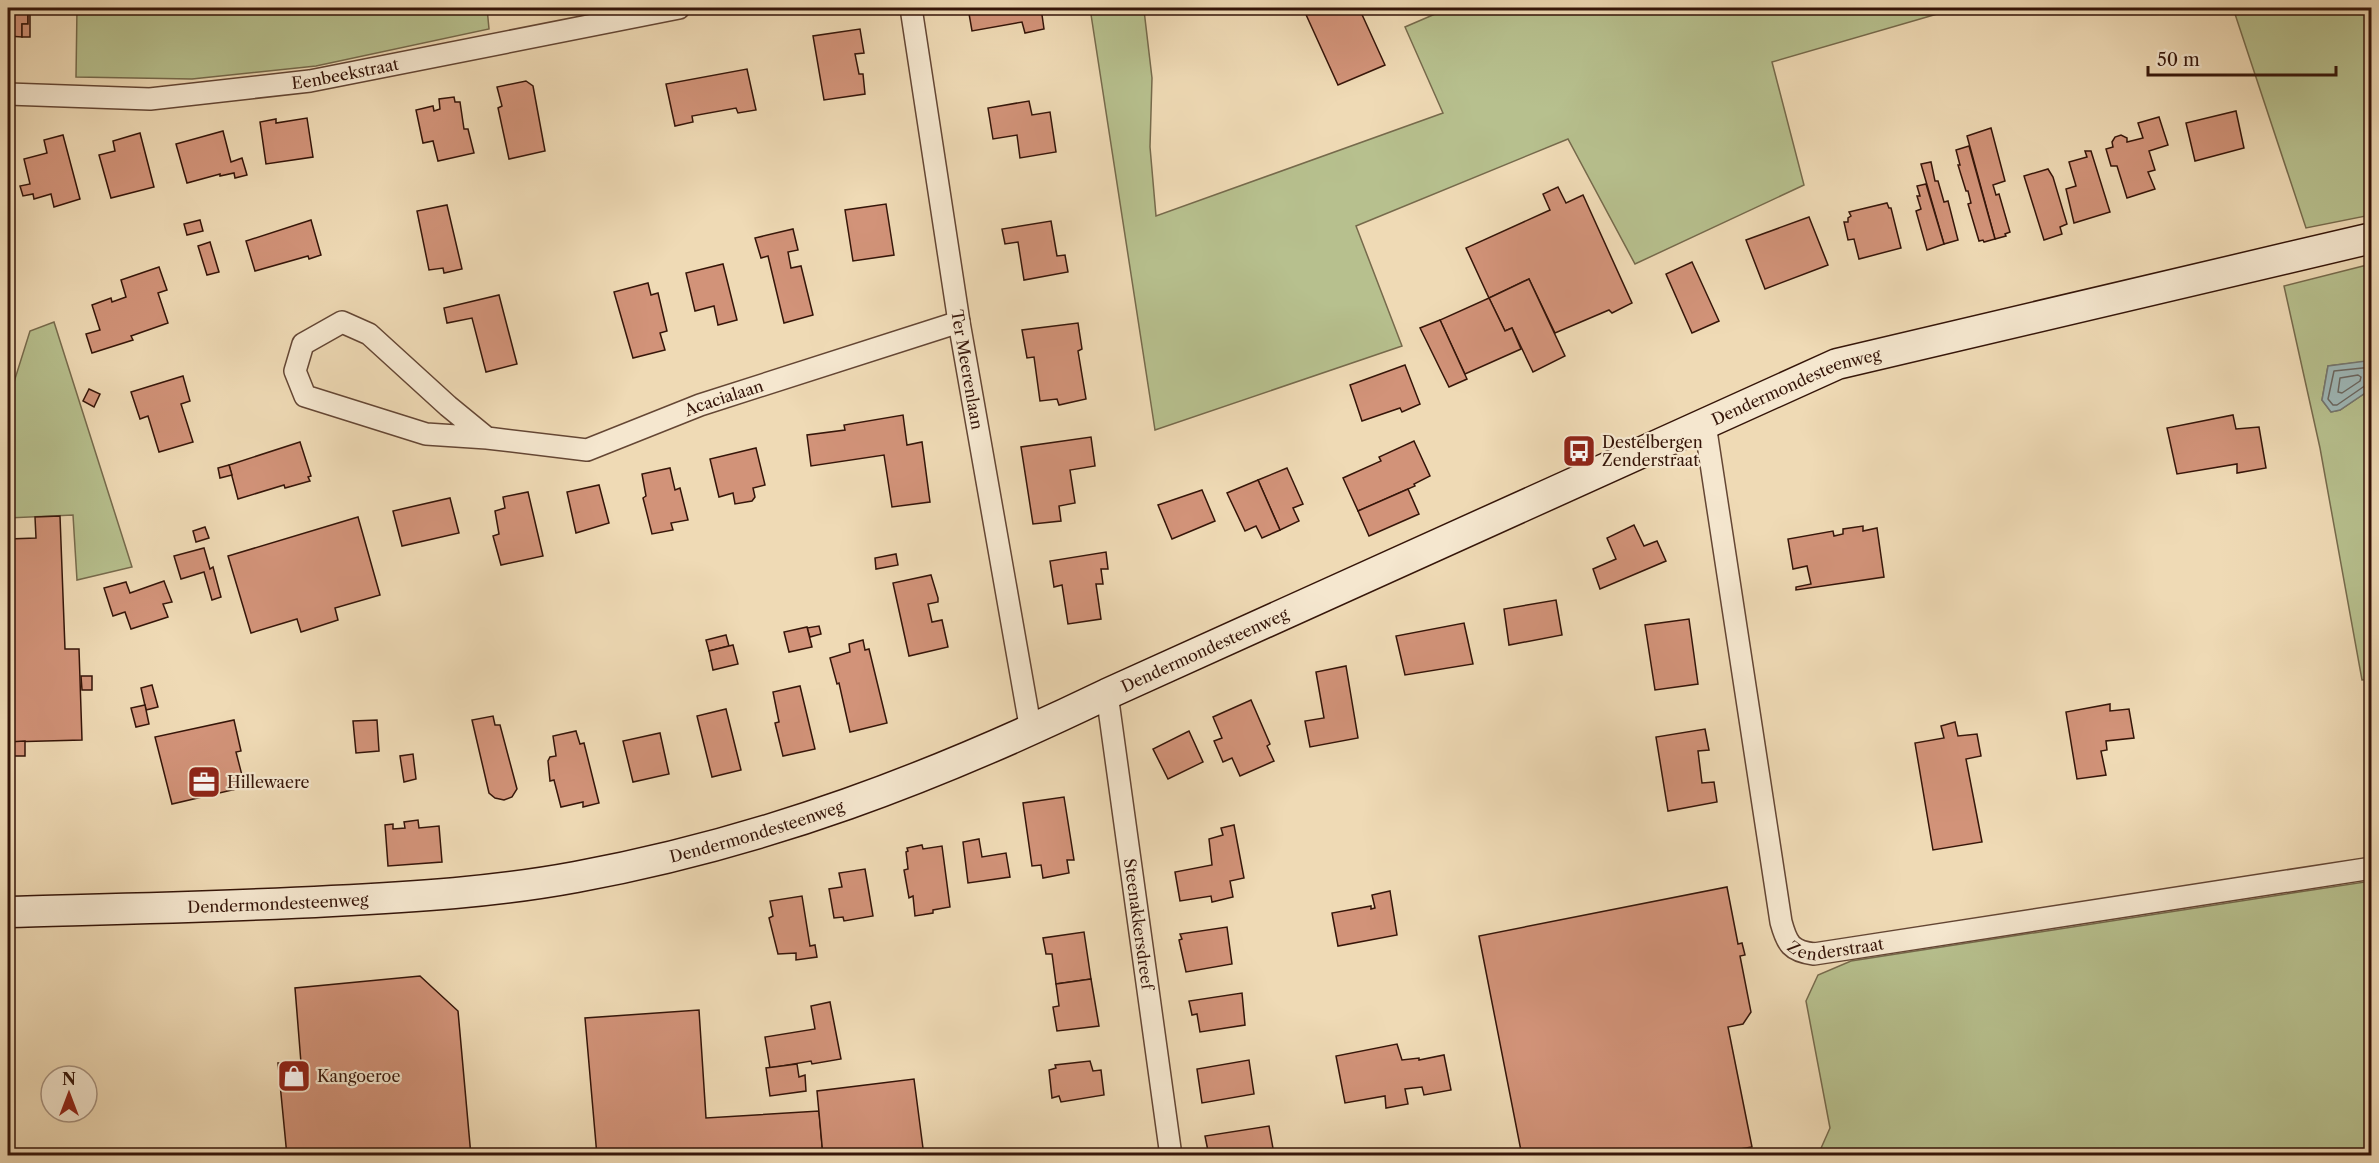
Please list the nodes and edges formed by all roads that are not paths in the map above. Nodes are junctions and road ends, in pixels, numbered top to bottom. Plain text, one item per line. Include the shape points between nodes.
1 (679, 8) edge
2 (911, 8) edge
3 (8, 94) edge
4 (2372, 238) edge
5 (959, 322) junction
6 (1705, 424) junction
7 (487, 438) junction
8 (1107, 694) junction
9 (1031, 731) junction
10 (2372, 868) edge
11 (8, 912) edge
12 (1171, 1155) edge

1 - 3 street, Eenbeekstraat via 310,81 150,99
2 - 5 street, Ter Meerenlaan
4 - 6 main road, Dendermondesteenweg via 1837,364
5 - 7 street, Acacialaan via 700,405 587,450
5 - 9 street, Ter Meerenlaan
6 - 8 main road, Dendermondesteenweg
6 - 10 street, Zenderstraat via 1781,922 1786,941 1799,952 1814,954
7 - 7 street, Acacialaan via 369,334 342,322 303,344 295,371 305,396 426,434
8 - 9 main road, Dendermondesteenweg
8 - 12 street, Steenakkersdreef
9 - 11 main road, Dendermondesteenweg via 919,779 772,830 575,877 435,896

